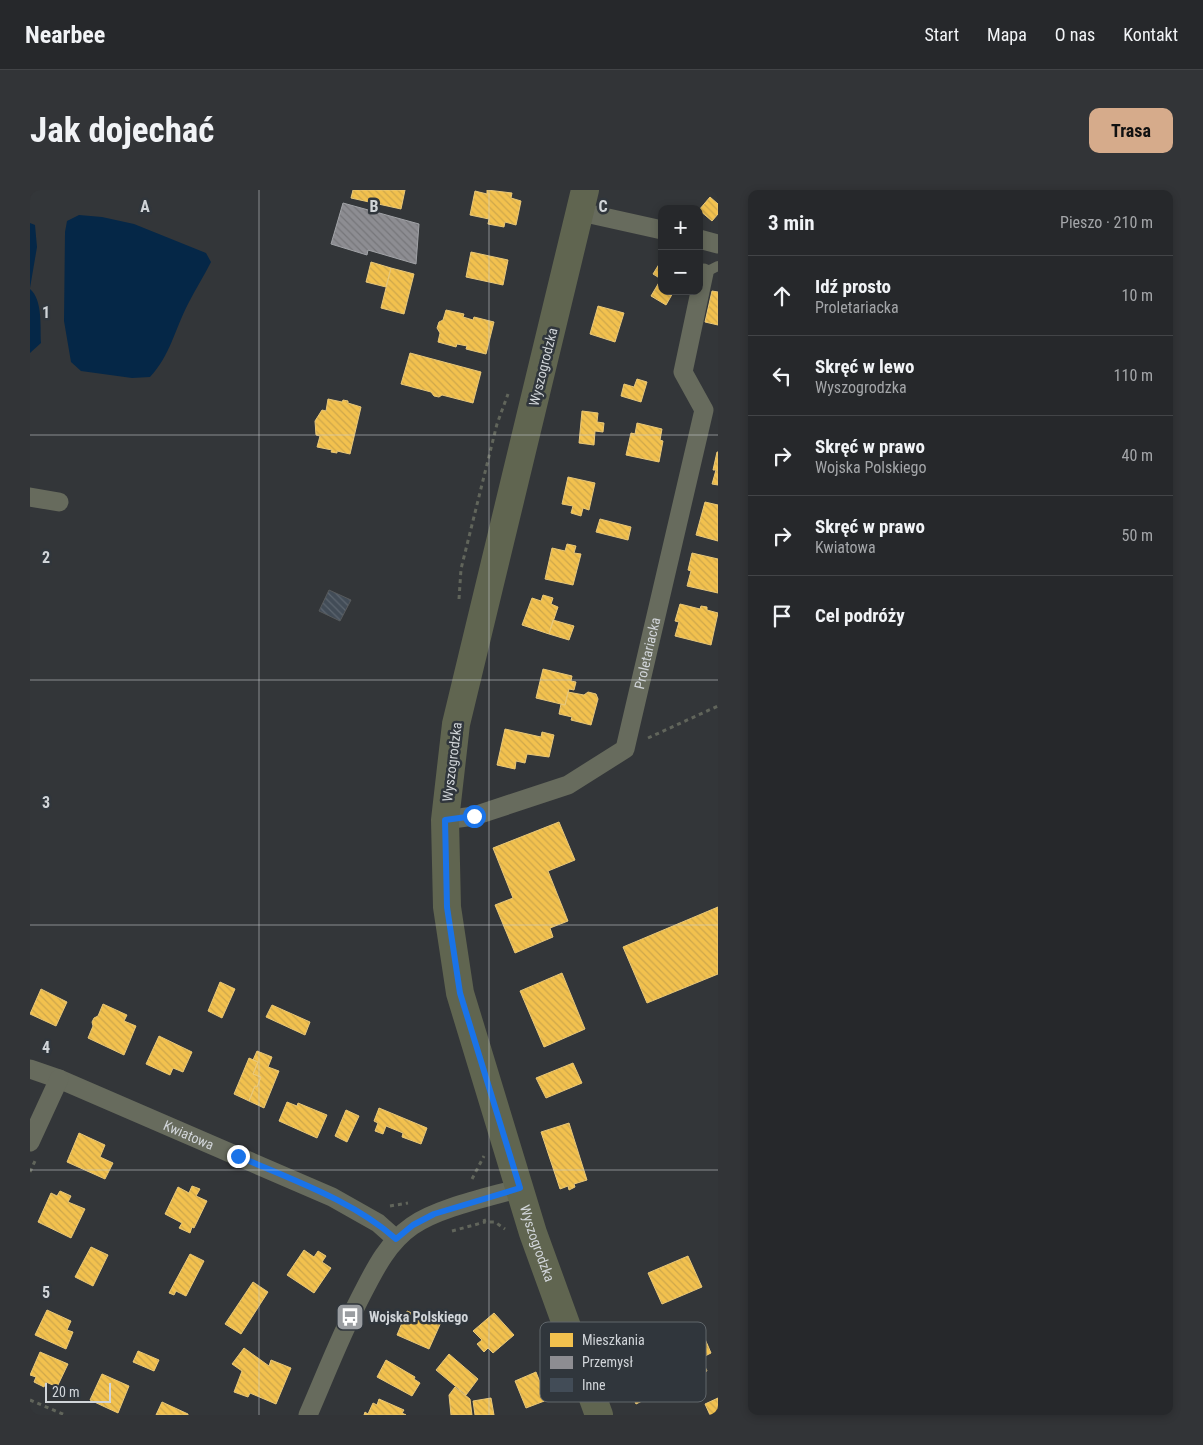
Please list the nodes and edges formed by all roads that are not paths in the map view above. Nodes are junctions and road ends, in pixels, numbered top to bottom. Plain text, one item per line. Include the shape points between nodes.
1 (583, 201) edge
2 (658, 229) edge
3 (703, 240) edge
4 (718, 244) edge
5 (711, 269) edge
6 (30, 497) edge
7 (59, 502) dead end
8 (445, 820) junction
9 (30, 1068) edge
10 (59, 1079) junction
11 (30, 1142) edge
12 (520, 1188) junction
13 (396, 1239) junction
14 (564, 1322) edge
15 (594, 1402) edge
16 (308, 1415) edge
17 (599, 1415) edge

1 - 2 street
1 - 8 main road, Wyszogrodzka via 456,724
3 - 4 street
5 - 8 street, Proletariacka via 683,372 704,410 625,749 568,785 474,816
6 - 7 street
8 - 12 main road, Wyszogrodzka via 447,907 460,993
9 - 10 street, Kwiatowa
10 - 11 street
10 - 13 street, Kwiatowa via 332,1197 378,1223
12 - 13 street via 434,1214
12 - 14 main road, Wyszogrodzka
13 - 16 street via 377,1265 350,1317
15 - 17 main road, Wyszogrodzka

